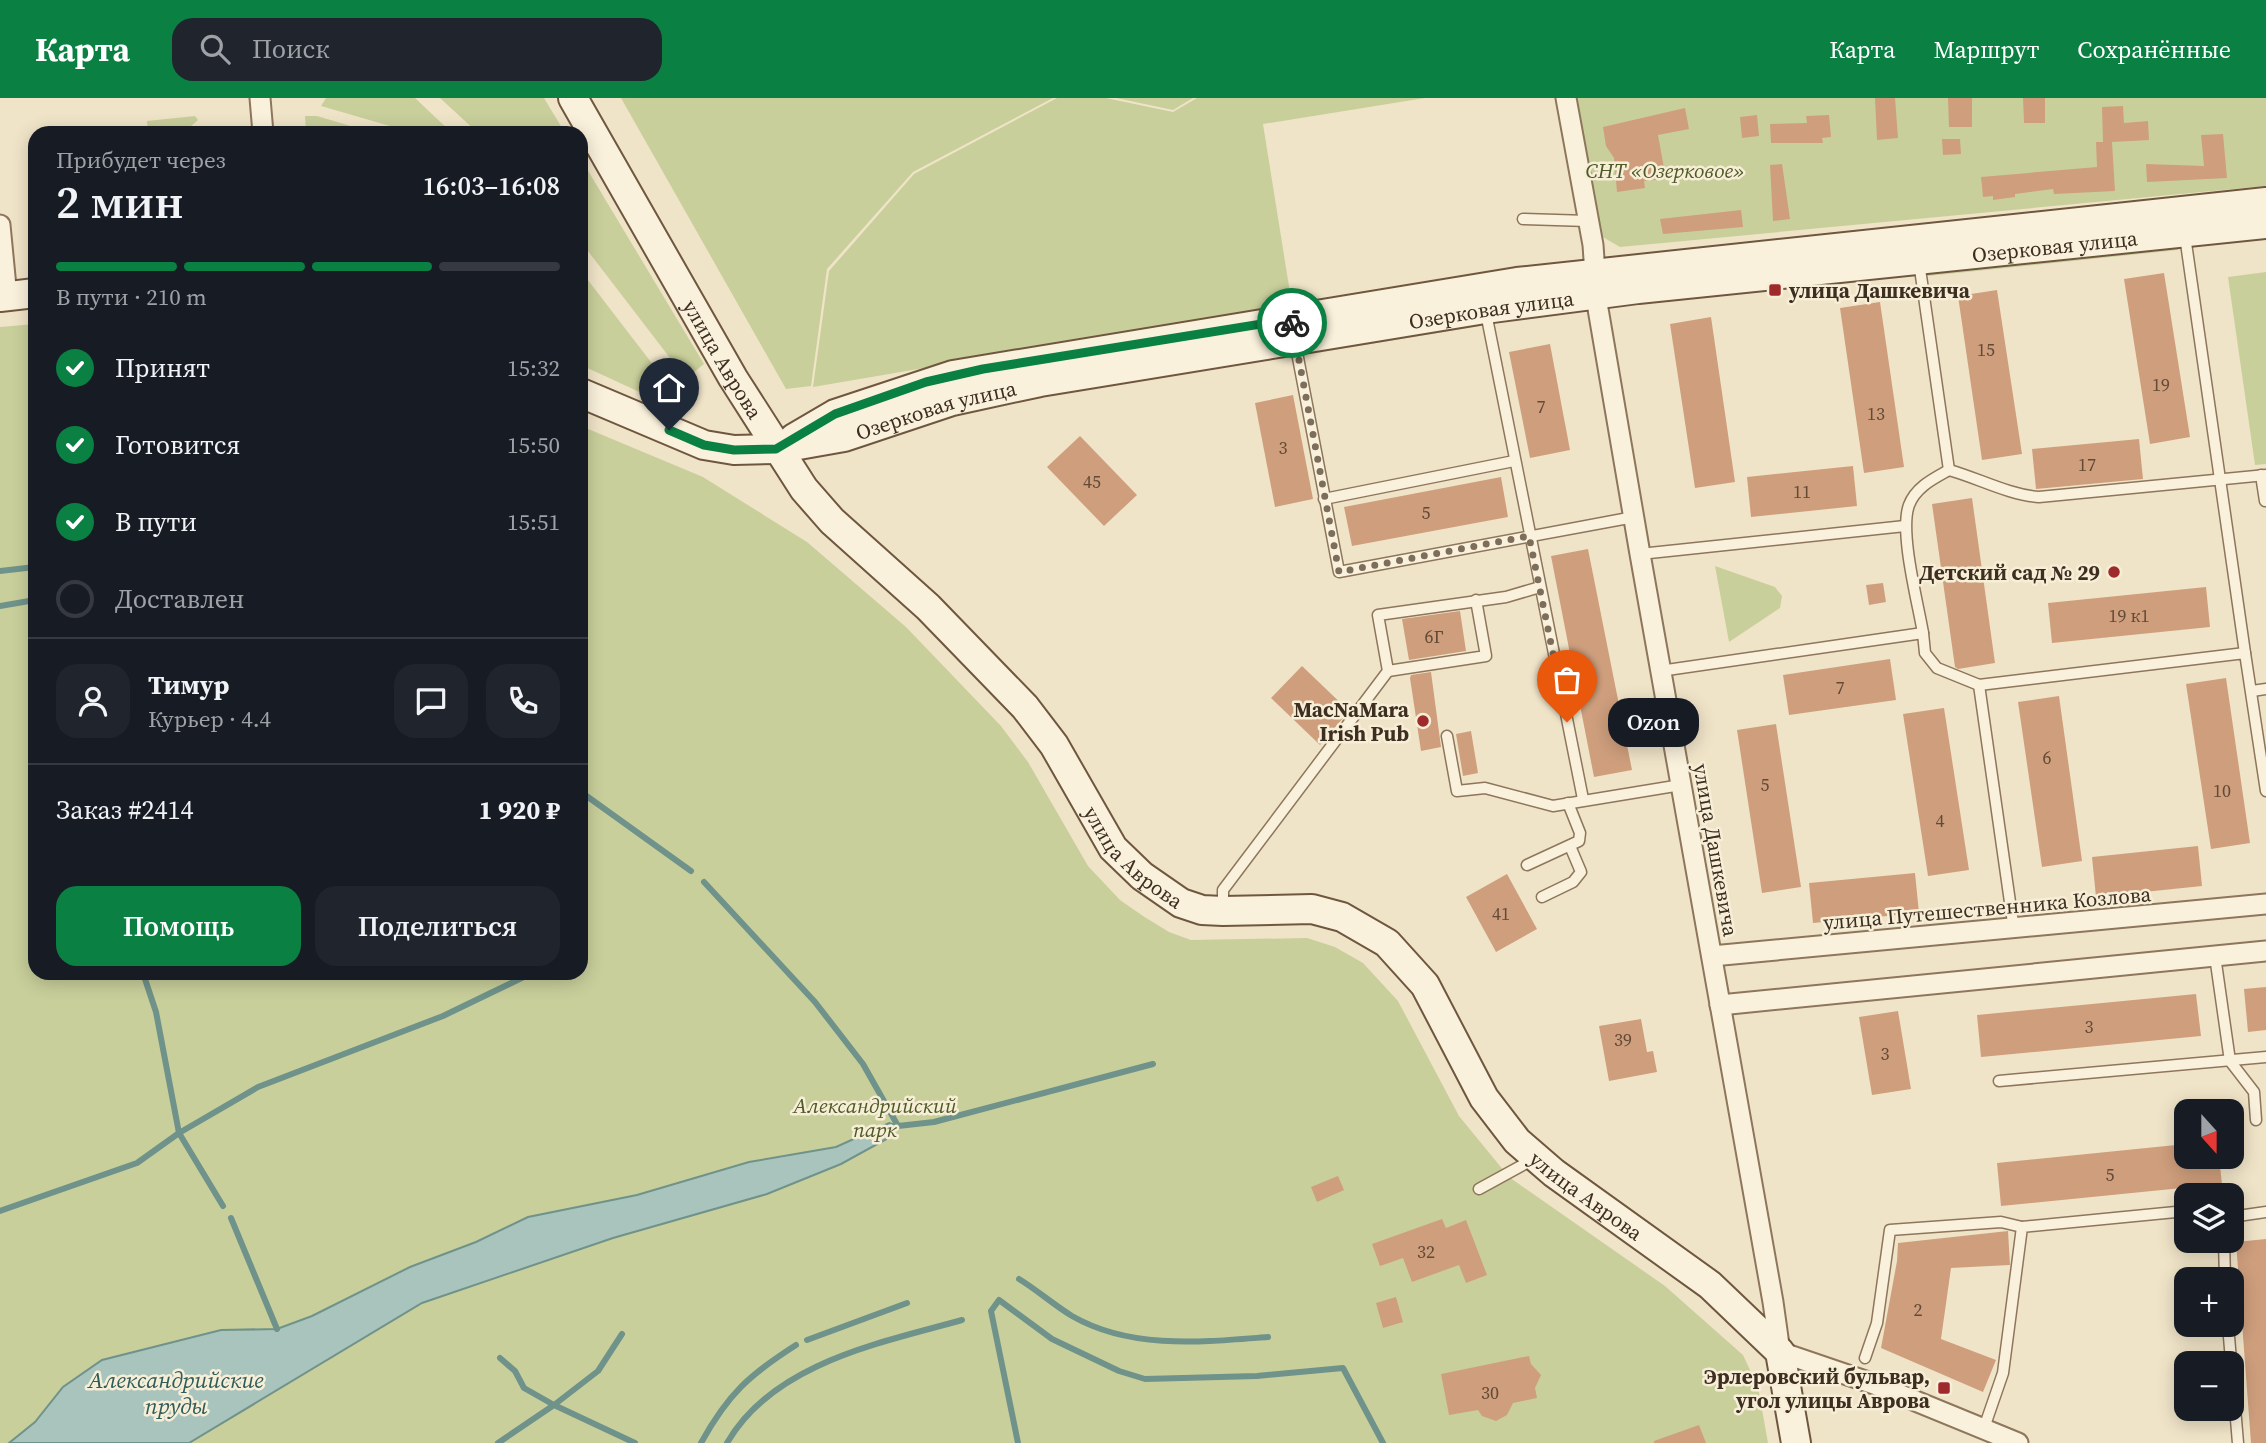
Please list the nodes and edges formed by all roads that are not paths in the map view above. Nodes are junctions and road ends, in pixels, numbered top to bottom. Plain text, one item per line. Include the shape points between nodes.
1 (260, 98) edge
2 (573, 98) edge
3 (1566, 98) edge
4 (262, 126) edge
5 (2266, 202) edge
6 (1523, 219) dead end
7 (1588, 221) junction
8 (2184, 222) junction
9 (2266, 224) edge
10 (0, 225) edge
11 (1918, 249) junction
12 (1595, 284) junction
13 (28, 294) edge
14 (3, 297) edge
15 (1485, 309) junction
16 (1293, 330) junction
17 (588, 396) edge
18 (776, 449) junction
19 (1514, 461) junction
20 (1949, 470) junction
21 (2264, 475) edge
22 (2222, 480) junction
23 (1324, 499) junction
24 (2265, 500) edge
25 (1634, 517) junction
26 (1905, 526) junction
27 (1529, 536) junction
28 (1640, 554) junction
29 (1540, 587) junction
30 (1476, 600) junction
31 (1923, 633) junction
32 (2245, 653) junction
33 (1388, 671) junction
34 (1660, 671) junction
35 (1979, 685) junction
36 (2266, 689) edge
37 (2252, 691) junction
38 (1447, 736) dead end
39 (1681, 785) junction
40 (2266, 791) edge
41 (1583, 799) junction
42 (1568, 803) junction
43 (1570, 846) junction
44 (1527, 865) dead end
45 (1542, 897) dead end
46 (2266, 904) edge
47 (1223, 911) junction
48 (2014, 930) junction
49 (2266, 951) edge
50 (1712, 956) junction
51 (2215, 956) junction
52 (1720, 1005) junction
53 (2266, 1057) edge
54 (2230, 1061) junction
55 (1998, 1081) dead end
56 (2256, 1120) dead end
57 (1536, 1158) junction
58 (1479, 1189) dead end
59 (2174, 1212) edge
60 (2266, 1212) edge
61 (2244, 1215) edge
62 (2022, 1227) junction
63 (2229, 1337) edge
64 (1780, 1352) junction
65 (1865, 1358) dead end
66 (1984, 1428) junction
67 (1796, 1443) edge
68 (2018, 1443) edge
69 (2238, 1443) edge

1 - 4 street
2 - 18 street, улица Аврова
3 - 7 street, улица Дашкевича
5 - 8 street, Озерковая улица
6 - 7 lane
7 - 12 street, улица Дашкевича
8 - 9 street, Озерковая улица
8 - 11 street, Озерковая улица
8 - 22 lane
10 - 14 street
11 - 12 street, Озерковая улица
11 - 20 lane
12 - 15 street, Озерковая улица
12 - 16 street, Озерковая улица
12 - 25 street, улица Дашкевича
13 - 14 street
15 - 16 street, Озерковая улица
15 - 19 lane
16 - 18 street, Озерковая улица via 983,369 926,382 835,414
16 - 23 lane
17 - 18 street via 704,445
18 - 47 street, улица Аврова via 832,521 928,607 1025,707 1054,745 1113,848 1142,876 1181,903
19 - 23 lane
19 - 27 lane
20 - 22 lane via 2023,496 2039,497
20 - 26 lane via 1923,485 1910,504
21 - 22 lane
21 - 24 lane
22 - 32 lane
23 - 27 lane via 1339,572
25 - 27 lane
25 - 28 street, улица Дашкевича
26 - 28 lane
26 - 31 lane
27 - 29 lane
28 - 34 street, улица Дашкевича
29 - 30 lane
29 - 41 lane
30 - 33 lane via 1486,656
30 - 33 lane via 1378,615
31 - 34 lane
31 - 35 lane via 1925,653 1937,668
32 - 35 lane
32 - 37 lane
33 - 47 lane via 1223,890
34 - 39 street, улица Дашкевича
35 - 48 lane
36 - 37 lane
37 - 40 lane
38 - 42 lane via 1457,791 1485,788 1553,806
39 - 41 lane
39 - 50 street, улица Дашкевича
41 - 42 lane
42 - 43 lane via 1580,833 1579,841
43 - 44 lane
43 - 45 lane via 1581,872 1573,883
46 - 48 street, улица Путешественника Козлова
47 - 57 street, улица Аврова via 1312,909 1342,917 1387,943 1425,985 1494,1115
48 - 50 street, улица Путешественника Козлова
49 - 51 street
50 - 52 street, улица Дашкевича
51 - 52 street
51 - 54 lane
52 - 64 street, улица Дашкевича
53 - 54 lane
54 - 55 lane
54 - 56 lane via 2254,1092
57 - 58 lane
57 - 64 street, улица Аврова via 1683,1264
59 - 62 lane
60 - 61 lane
62 - 65 lane via 2001,1222 1890,1230 1877,1323
62 - 66 lane via 2003,1373
63 - 69 lane
64 - 66 street
64 - 67 street
66 - 68 street

